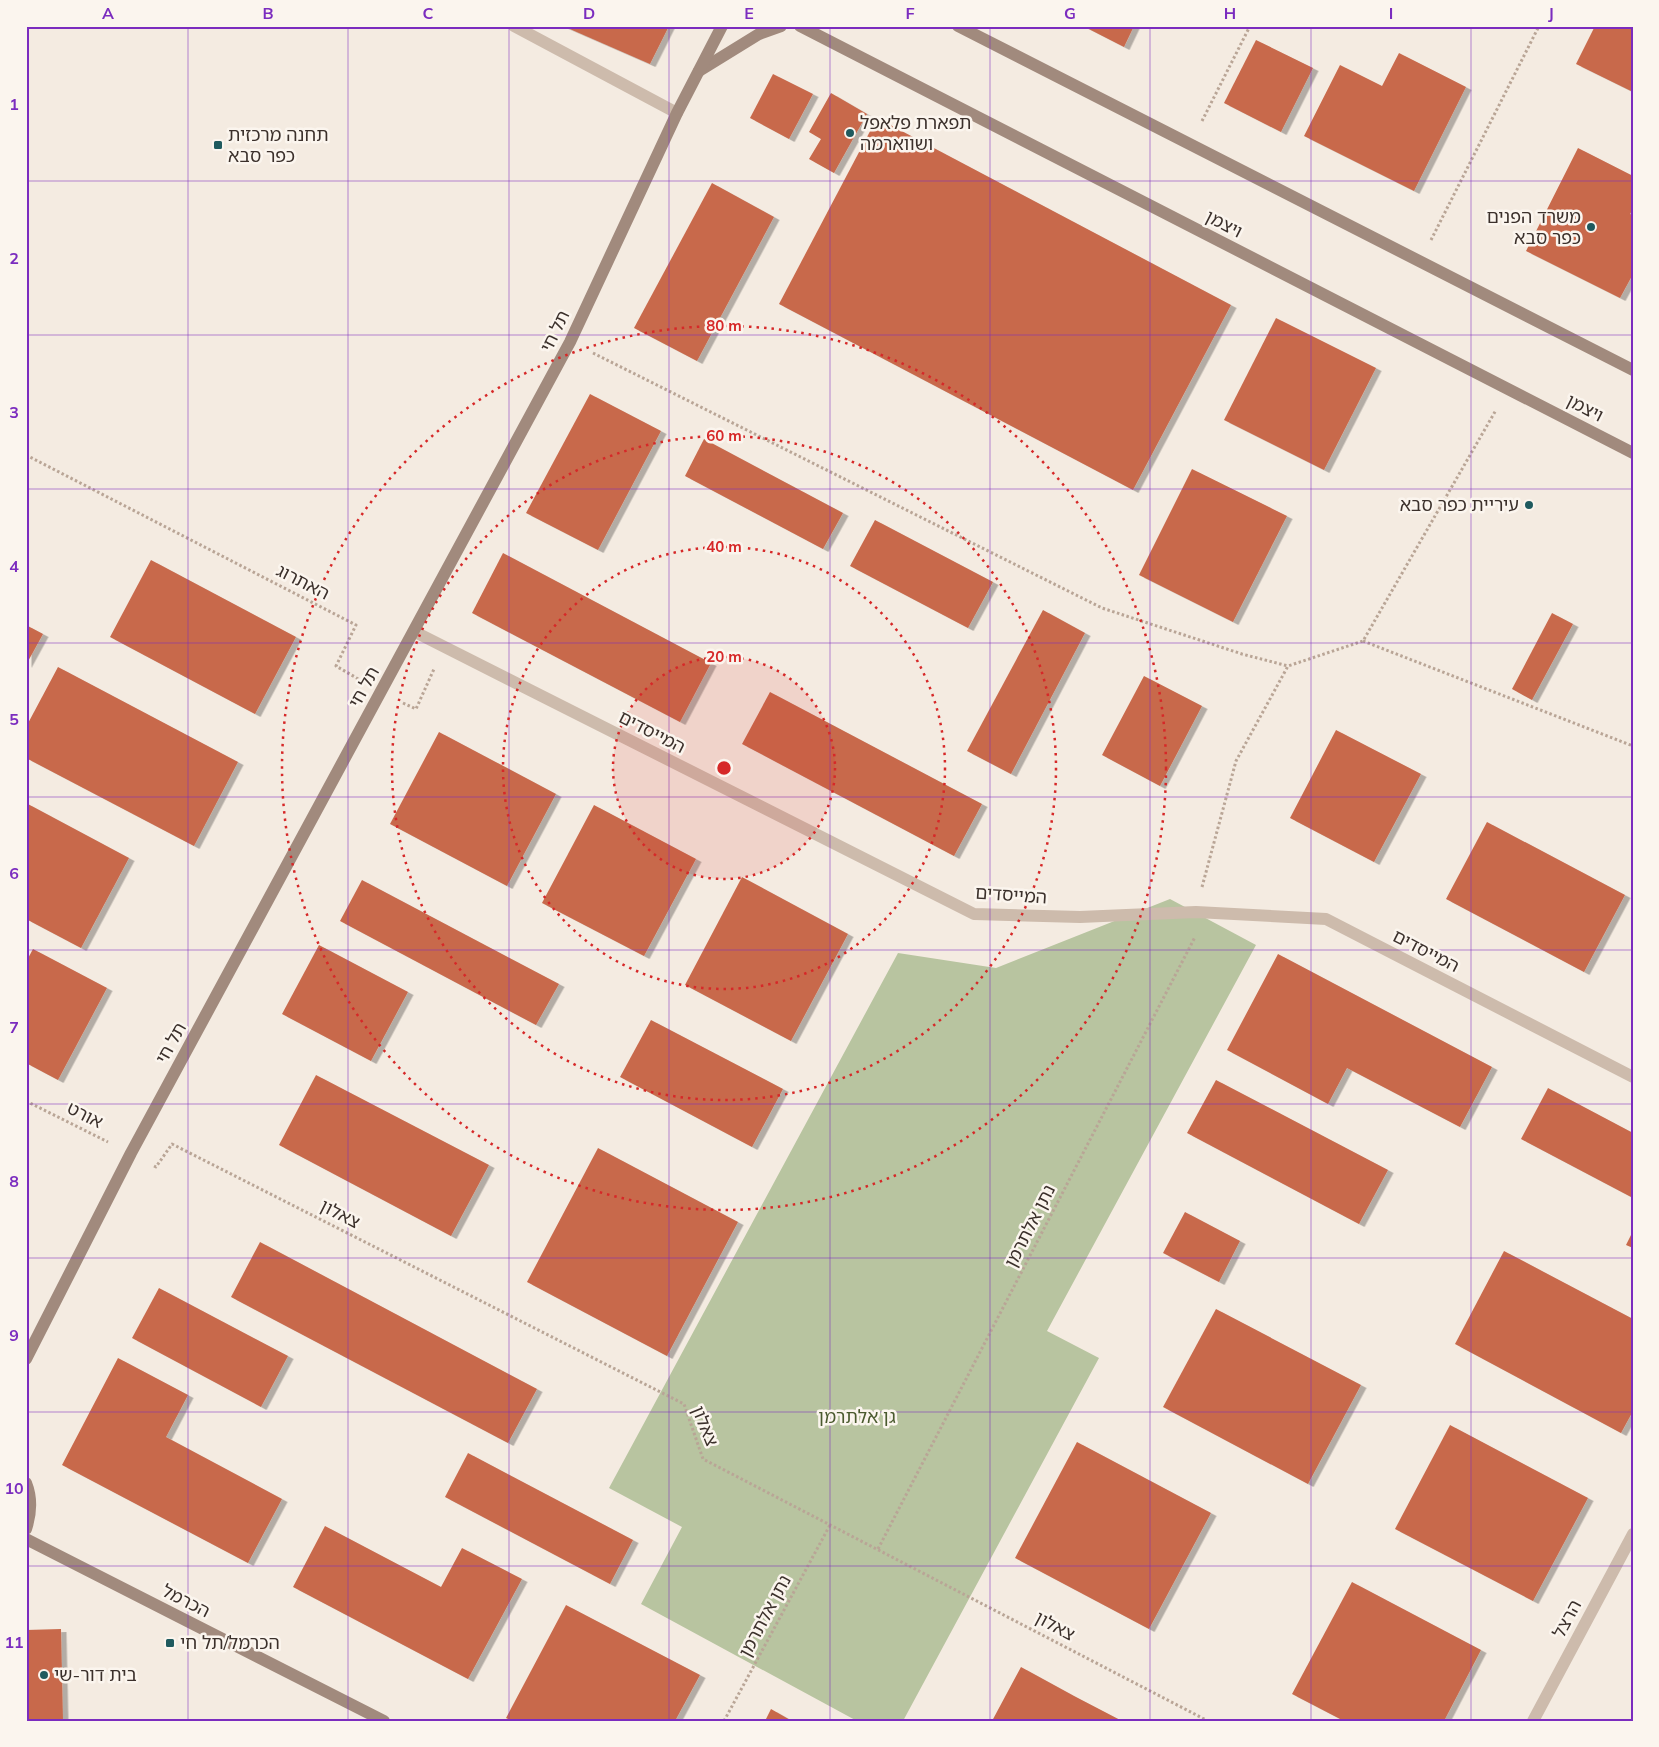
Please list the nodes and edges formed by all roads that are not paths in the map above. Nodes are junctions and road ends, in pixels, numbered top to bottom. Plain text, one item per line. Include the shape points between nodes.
1 (514, 26) edge
2 (722, 26) edge
3 (780, 26) edge
4 (800, 26) edge
5 (958, 26) edge
6 (699, 71) junction
7 (678, 113) junction
8 (1633, 370) edge
9 (1633, 453) edge
10 (415, 632) junction
11 (1633, 1077) edge
12 (26, 1359) edge
13 (26, 1483) edge
14 (26, 1529) edge
15 (1633, 1534) edge
16 (26, 1539) edge
17 (384, 1721) edge
18 (1532, 1721) edge

1 - 7 street
2 - 6 street, תל חי
3 - 6 street via 759,34
4 - 9 street, ויצמן
5 - 8 street
6 - 7 street, תל חי
7 - 10 street, תל חי via 570,342
10 - 11 street, המייסדים via 974,914 1080,917 1196,912 1326,919
10 - 12 street, תל חי via 131,1153
13 - 14 street via 30,1491 30,1515
15 - 18 street, הרצל
16 - 17 street, הכרמל

